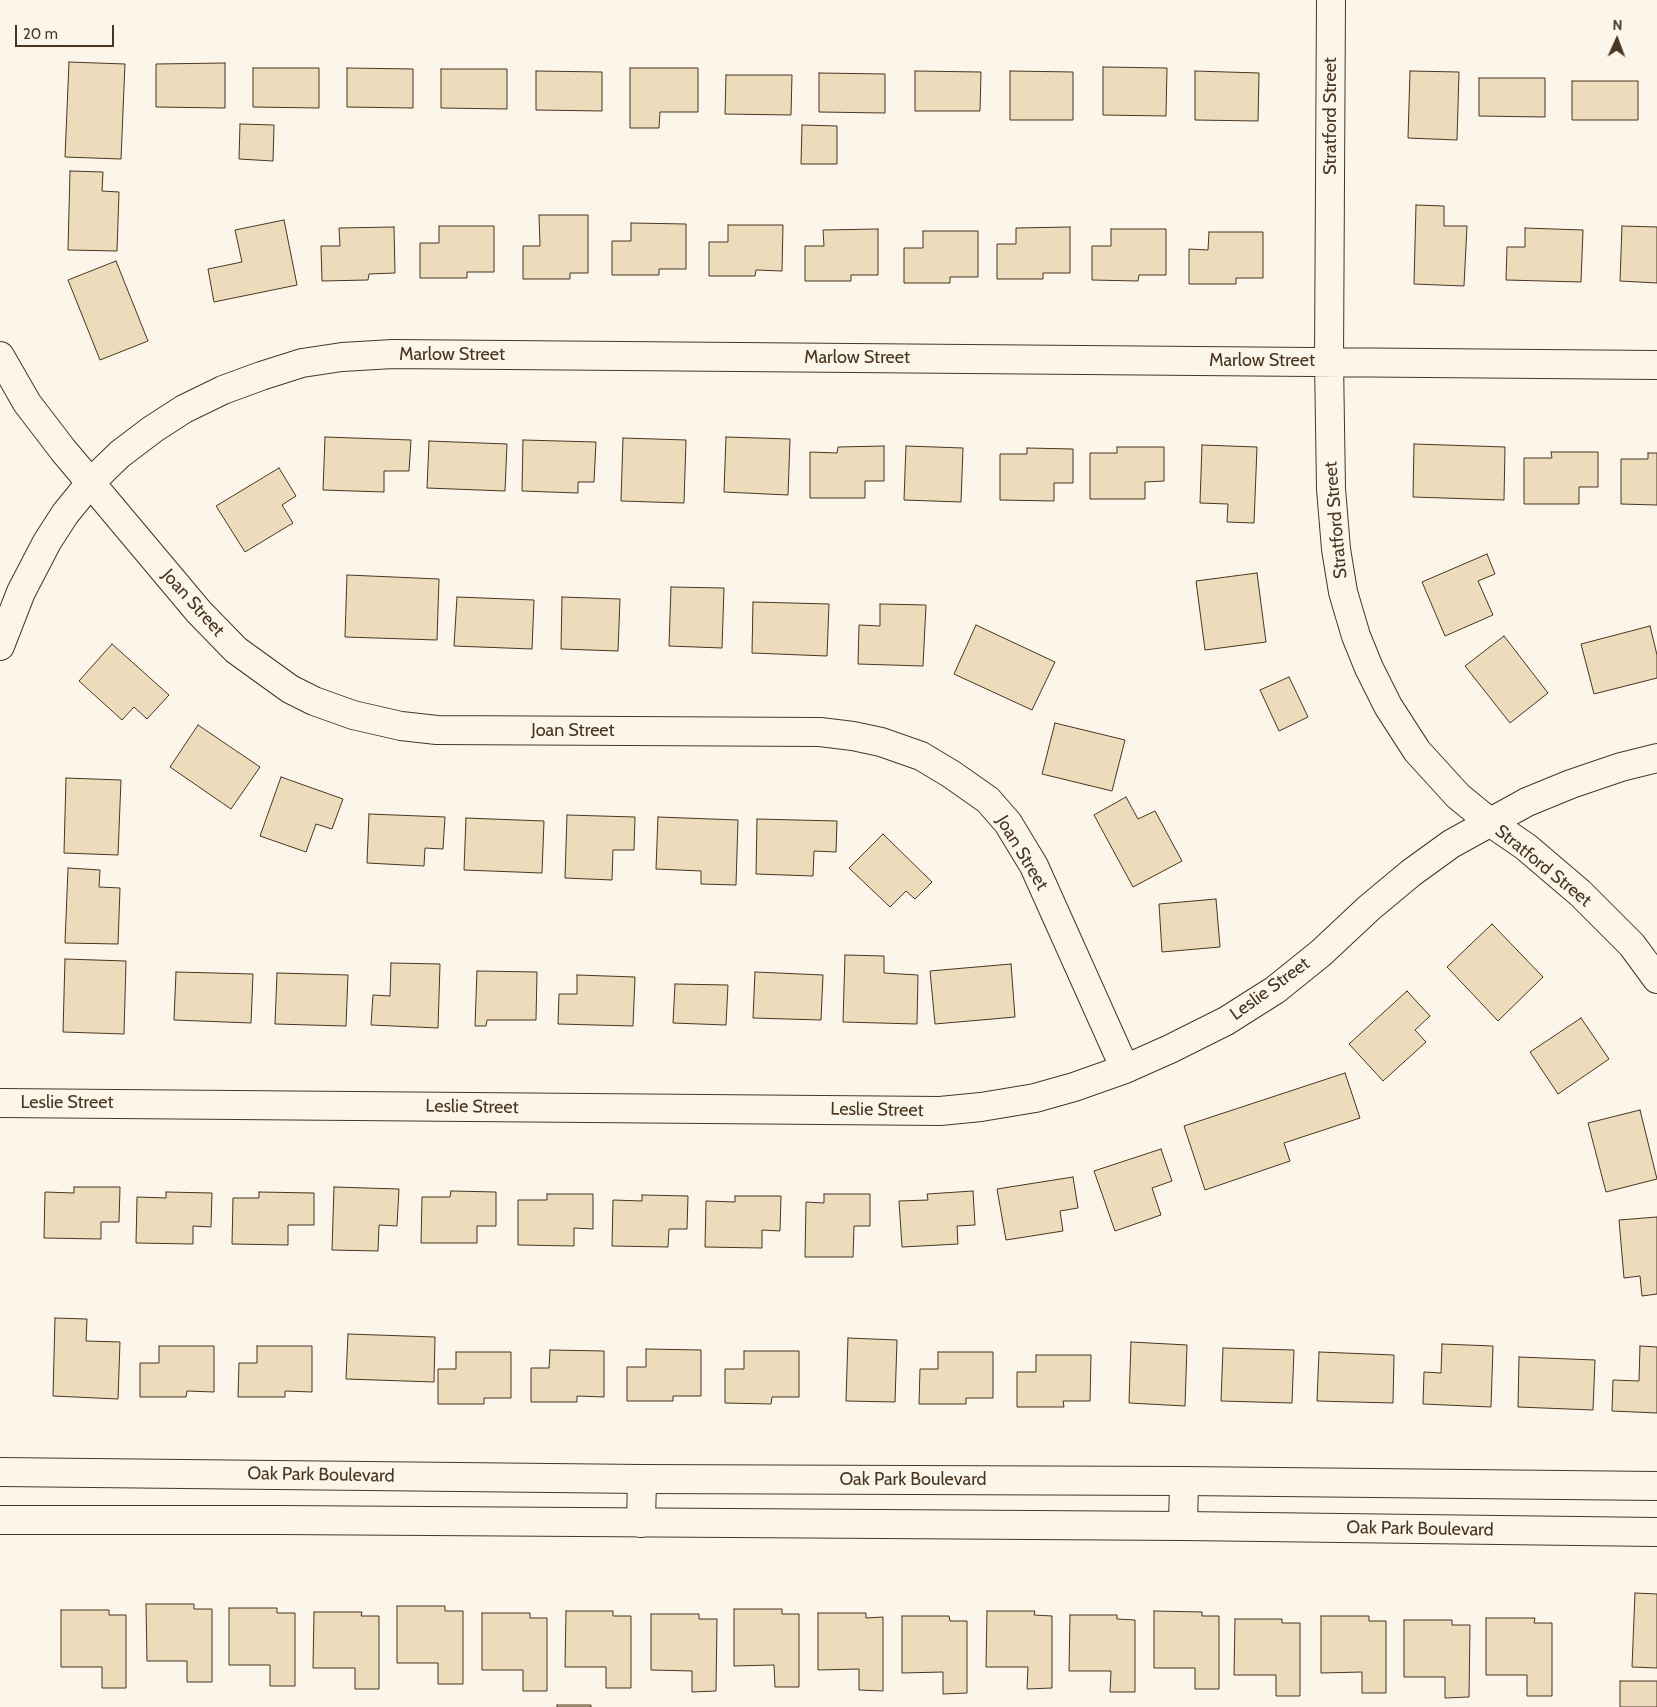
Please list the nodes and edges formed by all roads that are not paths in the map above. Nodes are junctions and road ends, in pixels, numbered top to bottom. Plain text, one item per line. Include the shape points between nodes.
1 (1332, 0) edge
2 (0, 356) edge
3 (1329, 362) junction
4 (1657, 365) edge
5 (91, 482) junction
6 (0, 646) edge
7 (1657, 758) edge
8 (1491, 823) junction
9 (1657, 978) edge
10 (1125, 1069) junction
11 (0, 1103) edge
12 (0, 1472) edge
13 (642, 1479) junction
14 (1184, 1481) junction
15 (1657, 1486) edge
16 (0, 1520) edge
17 (642, 1522) junction
18 (1183, 1526) junction
19 (1657, 1532) edge

1 - 3 street, Stratford Street
2 - 5 street, Joan Street via 27,403
3 - 4 street, Marlow Street
3 - 5 street, Marlow Street via 342,356 302,363 223,390 153,429
3 - 8 street, Stratford Street via 1331,489 1336,549 1343,592 1356,636 1388,706 1417,751 1458,796
5 - 6 street, Marlow Street via 47,542 21,592
5 - 10 street, Joan Street via 198,612 236,650 290,689 353,715 437,730 820,732 881,742 929,760 988,800 1008,823 1034,866
7 - 8 street, Leslie Street via 1570,784 1527,802
8 - 9 street, Stratford Street via 1526,847 1580,893 1632,945
8 - 10 street, Leslie Street via 1451,844 1411,873 1275,990 1226,1021
10 - 11 street, Leslie Street via 1035,1098 981,1108 940,1111
12 - 13 street, Oak Park Boulevard
13 - 14 street, Oak Park Boulevard
13 - 17 street
14 - 15 street, Oak Park Boulevard
14 - 18 street
16 - 17 street, Oak Park Boulevard
17 - 18 street, Oak Park Boulevard
18 - 19 street, Oak Park Boulevard

